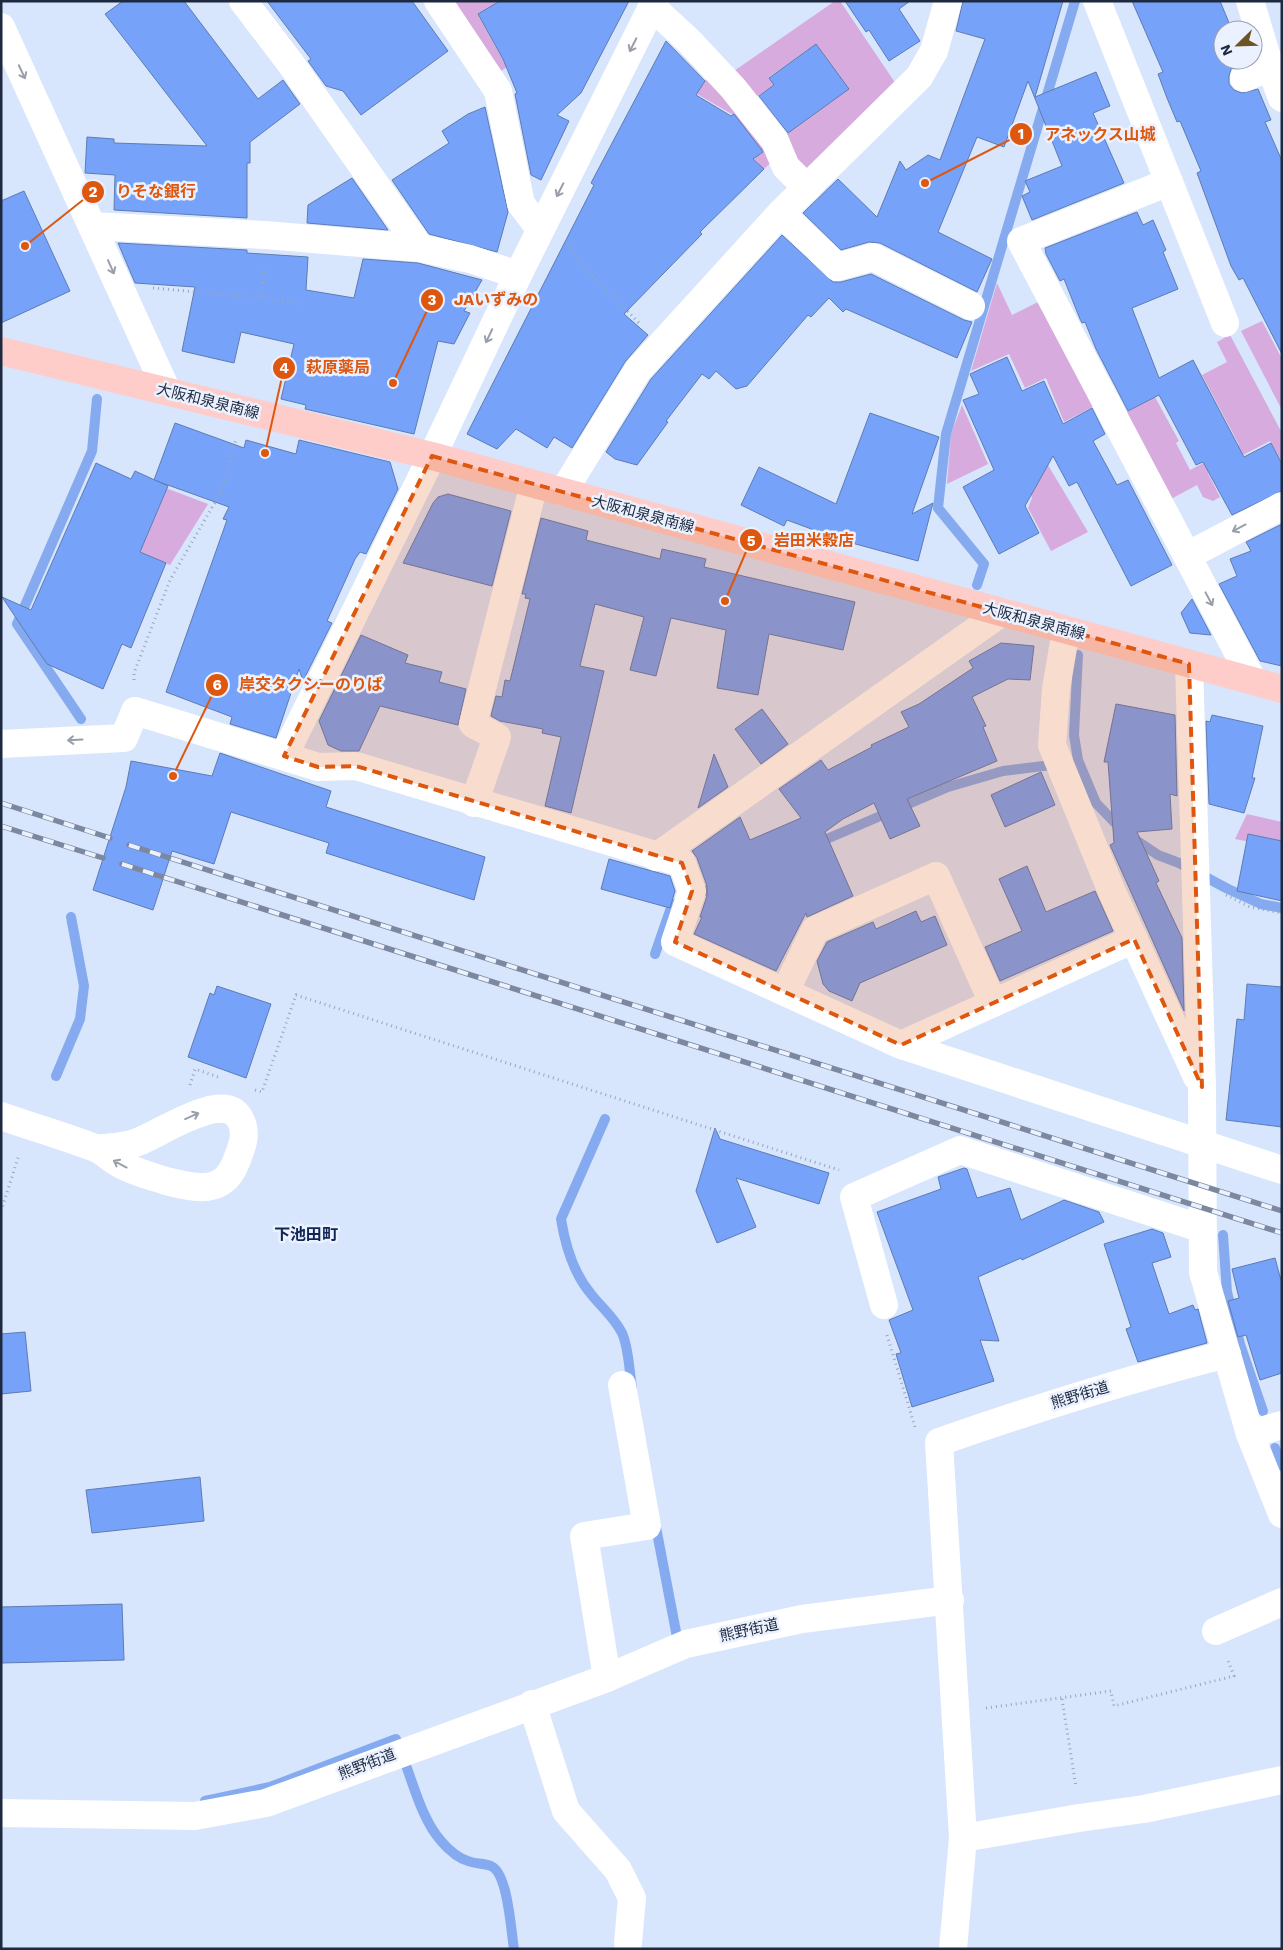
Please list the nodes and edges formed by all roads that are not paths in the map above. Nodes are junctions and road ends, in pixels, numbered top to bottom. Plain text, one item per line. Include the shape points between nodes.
1 (243, 1) edge
2 (438, 1) edge
3 (948, 1) edge
4 (1097, 1) edge
5 (1250, 1) edge
6 (653, 4) edge
7 (1, 27) edge
8 (1270, 67) junction
9 (1244, 78) dead end
10 (1282, 98) edge
11 (1169, 182) junction
12 (807, 188) junction
13 (781, 213) junction
14 (544, 222) junction
15 (92, 226) junction
16 (420, 248) junction
17 (518, 275) junction
18 (971, 306) dead end
19 (1225, 323) dead end
20 (1, 350) edge
21 (167, 391) junction
22 (432, 456) junction
23 (534, 484) junction
24 (563, 492) junction
25 (1282, 506) edge
26 (1187, 556) junction
27 (1002, 612) junction
28 (1066, 630) junction
29 (1189, 664) junction
30 (1253, 681) junction
31 (1282, 689) edge
32 (1, 744) edge
33 (284, 756) junction
34 (474, 802) junction
35 (656, 857) junction
36 (1134, 939) junction
37 (785, 992) junction
38 (993, 1003) junction
39 (901, 1044) junction
40 (1202, 1087) junction
41 (1, 1116) edge
42 (168, 1128) junction
43 (1203, 1144) junction
44 (97, 1149) junction
45 (1282, 1170) edge
46 (164, 1180) junction
47 (1203, 1229) junction
48 (884, 1305) road end
49 (1227, 1354) junction
50 (622, 1385) dead end
51 (1282, 1425) edge
52 (1250, 1434) junction
53 (1282, 1514) edge
54 (950, 1600) junction
55 (1282, 1602) edge
56 (1216, 1630) road end
57 (607, 1678) junction
58 (532, 1704) junction
59 (1282, 1780) edge
60 (1, 1813) edge
61 (963, 1838) junction
62 (628, 1943) dead end
63 (953, 1949) edge

1 - 16 street
2 - 14 street via 498,91 521,204
3 - 12 street via 934,51 919,77
4 - 11 street
5 - 8 street
6 - 12 street via 734,88 775,141 786,167
6 -> 14 street
7 -> 15 street
8 - 9 street
8 - 10 street
11 - 19 street
11 - 26 street via 1021,241
12 - 13 street
13 - 18 street via 837,267 873,257
13 - 24 street via 638,370
14 - 17 street
15 - 16 street
15 -> 21 street
16 - 17 street via 470,259
17 -> 22 street
20 - 21 main road, 大阪和泉泉南線
21 - 22 main road, 大阪和泉泉南線
22 - 23 main road, 大阪和泉泉南線
22 - 33 street
23 - 24 main road, 大阪和泉泉南線
23 - 34 street via 474,724 497,737
24 - 27 main road, 大阪和泉泉南線
25 -> 26 street
26 -> 30 street
27 - 28 main road, 大阪和泉泉南線
27 - 35 street
28 - 29 main road, 大阪和泉泉南線
28 - 36 street via 1056,688 1052,746
29 - 30 main road, 大阪和泉泉南線
29 - 40 street
30 - 31 main road, 大阪和泉泉南線
33 -> 32 street via 135,711 124,738
33 - 34 street via 318,767 356,766
34 - 35 street
35 - 37 street via 682,863 692,891 675,942
36 - 38 street
36 - 40 street
37 - 38 street via 816,930 936,876
37 - 39 street
38 - 39 street
39 - 43 street
40 - 43 street
41 - 44 street
42 - 44 street via 136,1143
42 - 46 street via 153,1145 155,1166
42 -> 46 street via 196,1114 224,1107 236,1112 244,1126 243,1143 232,1173 220,1182 195,1189
43 - 45 street
43 - 47 street
46 -> 44 street via 119,1164
47 - 48 street via 960,1150 854,1197
47 - 49 street via 1202,1272
49 - 52 street
49 - 54 street, 熊野街道 via 1132,1378 939,1442
50 - 57 street via 647,1526 584,1536
51 - 52 street
52 - 53 street
54 - 57 street, 熊野街道 via 802,1619 686,1644
54 - 61 street
55 - 56 street
57 - 58 street, 熊野街道
58 - 60 street, 熊野街道 via 266,1803 195,1816
58 - 62 street via 566,1811 618,1870 632,1898
59 - 61 street via 1144,1809
61 - 63 street

